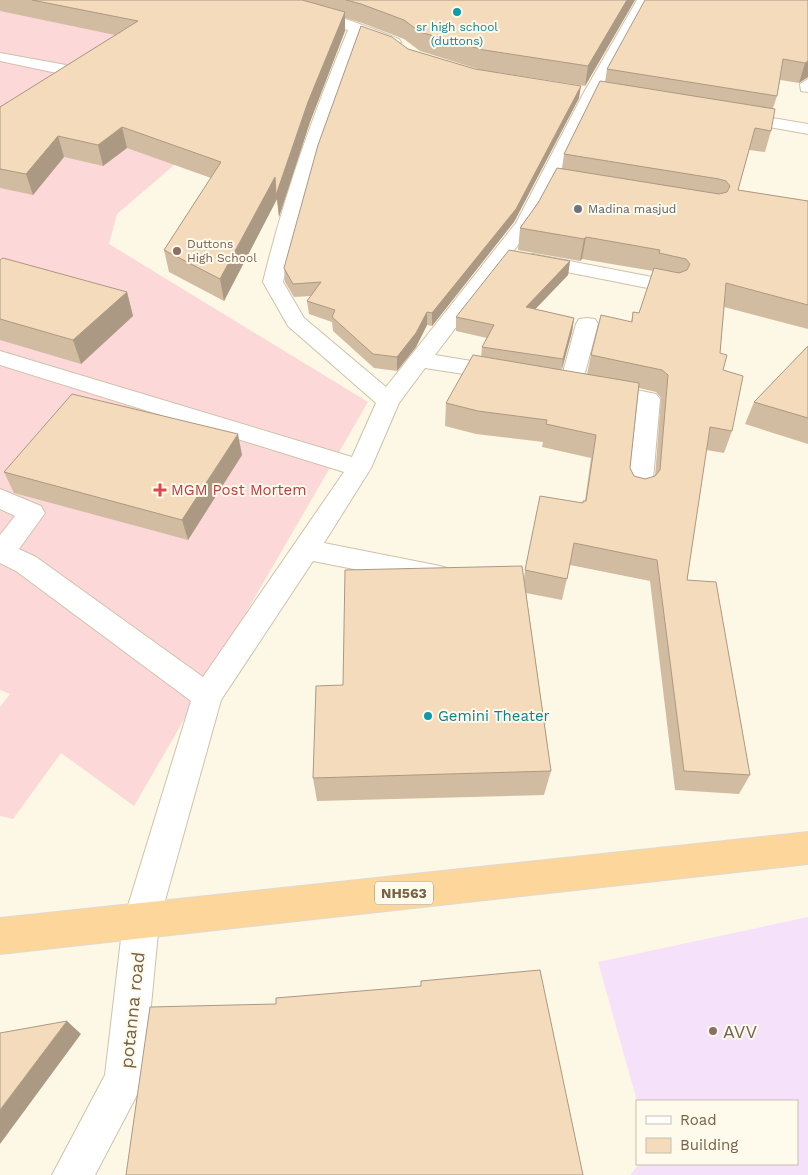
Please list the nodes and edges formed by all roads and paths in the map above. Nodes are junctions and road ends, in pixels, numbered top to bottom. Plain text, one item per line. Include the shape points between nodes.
1 (644, 0) edge
2 (291, 9) edge
3 (356, 28) junction
4 (409, 52) edge
5 (0, 57) edge
6 (66, 70) edge
7 (723, 115) edge
8 (808, 129) edge
9 (502, 254) junction
10 (673, 287) edge
11 (587, 324) dead end
12 (0, 358) edge
13 (420, 360) junction
14 (571, 384) junction
15 (388, 401) junction
16 (358, 468) junction
17 (639, 491) edge
18 (0, 498) edge
19 (306, 550) junction
20 (463, 580) edge
21 (207, 696) junction
22 (808, 848) edge
23 (141, 922) junction
24 (0, 936) edge
25 (73, 1175) edge

1 - 9 street, potanna road via 591,94 557,182
2 - 3 street
3 - 4 street via 398,44
3 - 15 street via 322,111 273,282 295,322
5 - 6 street
7 - 8 street
9 - 10 street
9 - 13 street, potanna road
11 - 14 street
12 - 16 street
13 - 14 street
13 - 15 street, potanna road
14 - 17 street via 648,398
15 - 16 street, potanna road
16 - 19 street, potanna road
18 - 21 street via 32,513 2,552 26,564
19 - 20 street
19 - 21 street, potanna road
21 - 23 street, potanna road
22 - 23 highway, NH563
23 - 24 highway, NH563
23 - 25 street, potanna road via 124,1079

